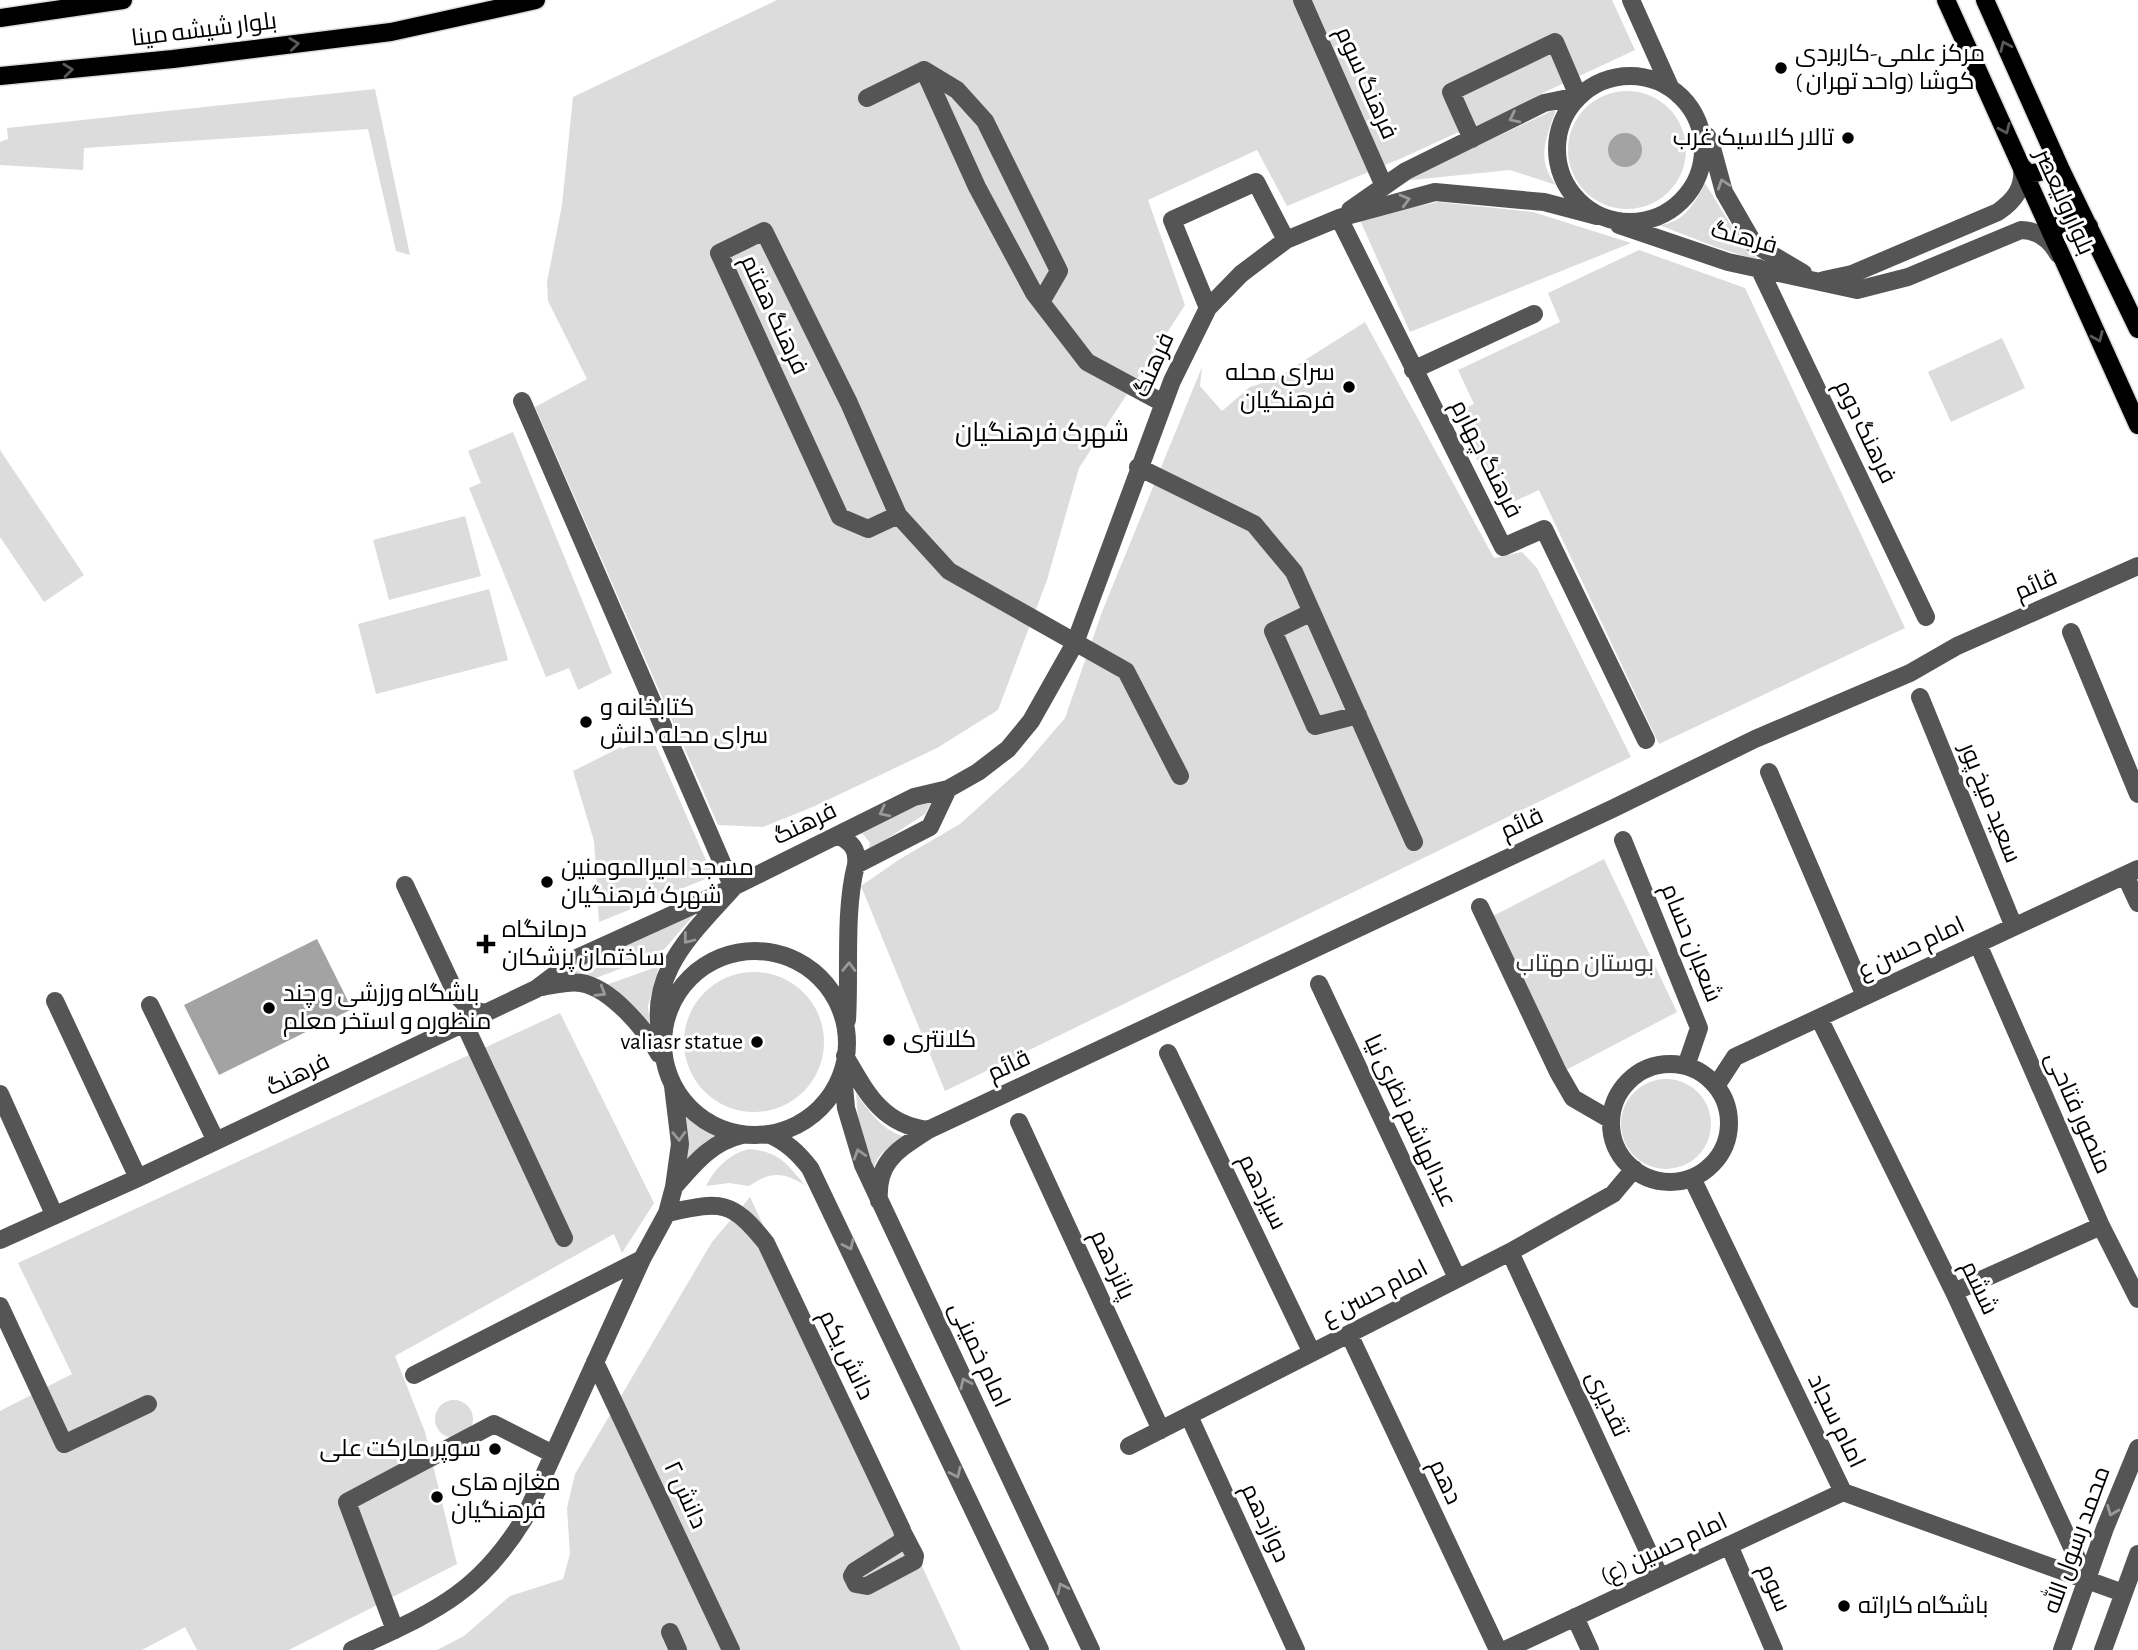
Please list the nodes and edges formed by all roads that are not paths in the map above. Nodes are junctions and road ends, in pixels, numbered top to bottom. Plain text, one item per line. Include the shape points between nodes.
1 (123, 0) edge
2 (536, 0) edge
3 (1302, 0) edge
4 (1631, 0) edge
5 (1946, 0) edge
6 (1984, 0) edge
7 (0, 18) edge
8 (923, 70) junction
9 (0, 76) edge
10 (1670, 87) junction
11 (1578, 96) junction
12 (867, 98) dead end
13 (1698, 121) junction
14 (1472, 139) junction
15 (2054, 154) junction
16 (2022, 167) junction
17 (1384, 186) junction
18 (1597, 216) junction
19 (1339, 218) junction
20 (1619, 225) junction
21 (2089, 226) junction
22 (2053, 237) junction
23 (1286, 240) junction
24 (1759, 268) junction
25 (2068, 269) junction
26 (1818, 282) junction
27 (1041, 302) junction
28 (1208, 308) junction
29 (1534, 314) dead end
30 (2138, 329) edge
31 (1413, 370) junction
32 (522, 401) dead end
33 (1163, 403) junction
34 (2138, 425) edge
35 (1138, 467) junction
36 (898, 515) junction
37 (2138, 566) edge
38 (1312, 612) junction
39 (1926, 617) dead end
40 (2071, 632) dead end
41 (1075, 643) junction
42 (1920, 697) dead end
43 (1358, 715) junction
44 (1646, 740) dead end
45 (1769, 772) dead end
46 (1180, 776) dead end
47 (948, 789) junction
48 (2138, 794) edge
49 (838, 835) junction
50 (1623, 840) dead end
51 (1414, 842) dead end
52 (856, 865) junction
53 (2131, 872) edge
54 (405, 885) dead end
55 (733, 888) junction
56 (2138, 903) edge
57 (1480, 907) dead end
58 (2014, 926) junction
59 (1978, 944) junction
60 (1319, 984) dead end
61 (536, 989) junction
62 (1865, 996) junction
63 (55, 1001) dead end
64 (150, 1005) dead end
65 (484, 1013) junction
66 (1819, 1018) junction
67 (464, 1023) junction
68 (847, 1035) junction
69 (663, 1047) junction
70 (1168, 1053) dead end
71 (844, 1065) junction
72 (1686, 1066) junction
73 (670, 1077) junction
74 (1716, 1086) junction
75 (0, 1094) edge
76 (1611, 1120) junction
77 (1019, 1122) dead end
78 (928, 1130) junction
79 (768, 1134) junction
80 (742, 1135) junction
81 (216, 1141) junction
82 (1634, 1170) junction
83 (138, 1178) junction
84 (1692, 1178) junction
85 (674, 1187) junction
86 (879, 1201) junction
87 (667, 1213) junction
88 (54, 1214) junction
89 (2101, 1226) junction
90 (564, 1238) dead end
91 (0, 1240) edge
92 (1510, 1252) junction
93 (642, 1259) junction
94 (1458, 1278) junction
95 (1954, 1292) junction
96 (2138, 1299) edge
97 (0, 1306) edge
98 (1349, 1334) junction
99 (1312, 1353) junction
100 (595, 1362) junction
101 (414, 1375) dead end
102 (148, 1404) dead end
103 (1189, 1416) junction
104 (1161, 1430) junction
105 (1129, 1446) dead end
106 (2138, 1448) edge
107 (553, 1454) junction
108 (1843, 1492) junction
109 (1729, 1545) junction
110 (2138, 1554) edge
111 (855, 1571) dead end
112 (1660, 1577) junction
113 (2088, 1582) junction
114 (2123, 1593) junction
115 (1575, 1617) junction
116 (395, 1630) junction
117 (670, 1632) dead end
118 (359, 1649) edge
119 (678, 1650) edge
120 (731, 1650) edge
121 (1040, 1650) edge
122 (1091, 1650) edge
123 (1296, 1650) edge
124 (1498, 1650) edge
125 (1505, 1650) edge
126 (1590, 1650) edge
127 (1774, 1650) edge
128 (2062, 1650) edge
129 (2103, 1650) edge

1 - 7 main road, بلوار شیشه مینا
9 -> 2 main road, بلوار شیشه مینا via 391,32
3 - 17 street, فرهنگ سوم
4 - 10 street
5 -> 16 main road, بلوار ولیعصر
15 -> 6 main road, بلوار ولیعصر
8 - 12 street
8 - 27 street via 977,187
8 - 27 street via 957,90 985,121 1059,271
10 - 11 street, فرهنگ via 1647,78 1622,76 1599,82
10 - 13 street via 1687,102
11 -> 14 street, فرهنگ via 1544,103
11 - 14 street via 1555,42 1451,92
11 - 18 street, فرهنگ via 1560,126 1557,160 1564,183 1578,202
13 - 20 street, فرهنگ via 1701,169 1690,192 1673,209 1651,220
26 -> 13 street via 1754,244 1724,192 1711,144
14 - 17 street, فرهنگ
15 - 16 main road via 2052,163 2042,171 2028,173
15 - 21 main road, بلوار ولیعصر
16 - 22 main road, بلوار ولیعصر
16 - 26 street, فرهنگ via 2024,182 1998,212 1852,274
17 - 19 street, فرهنگ
19 -> 18 street, فرهنگ via 1435,192 1544,202
18 - 20 street, فرهنگ
19 - 23 street, فرهنگ
19 - 31 street, فرهنگ چهارم
20 - 24 street, فرهنگ
21 - 22 main road via 2071,220 2053,230
21 - 30 main road, بلوار ولیعصر
22 - 25 main road, بلوار ولیعصر
23 - 28 street, فرهنگ via 1241,274
23 - 28 street via 1256,182 1172,220
24 - 26 street, فرهنگ
24 - 39 street, فرهنگ دوم
25 - 26 street, فرهنگ via 2054,247 2029,230 1908,277 1857,290
25 -> 34 main road, بلوار ولیعصر
27 - 33 street via 1087,362
28 - 33 street, فرهنگ
29 - 31 street
31 - 44 street, فرهنگ چهارم via 1503,547 1545,529
32 - 55 street
33 - 35 street, فرهنگ
35 - 38 street via 1255,524 1294,572
35 - 41 street, فرهنگ
36 - 36 street, فرهنگ هفتم via 764,231 719,253 839,517 868,529
36 - 41 street, فرهنگ هفتم via 949,571
37 - 78 street, قائم via 1957,646 1910,673 1755,739
38 - 43 street
38 - 43 street via 1273,631 1315,726
40 - 48 street
41 - 46 street, فرهنگ هفتم via 1126,671
41 - 47 street, فرهنگ via 1031,721 1007,749
42 - 58 street, سعید میخ پور
43 - 51 street
45 - 62 street
47 -> 49 street, فرهنگ via 914,797
47 - 52 street via 930,827
49 - 52 street via 855,848
49 - 55 street, فرهنگ
50 - 72 street, شعبان حسام via 1699,1028
68 -> 52 street via 850,909
53 - 56 street
53 - 58 street, امام حسن ع
54 - 65 street via 457,996 470,1009
55 - 61 street, فرهنگ via 577,958
55 -> 69 street via 668,971 657,1007
57 - 76 street via 1573,1098
58 - 59 street, امام حسن ع
59 - 62 street, امام حسن ع
59 - 89 street, منصور فتاحی
60 - 94 street, عبدالهاشم نظری نیا
61 - 65 street, فرهنگ
61 -> 73 street via 561,983 597,989 647,1034
62 - 66 street, امام حسن ع
63 - 83 street
64 - 81 street
65 - 67 street, فرهنگ
66 - 74 street, امام حسن ع via 1735,1057
66 - 95 street, ششم
67 - 81 street, فرهنگ
67 - 90 street
68 - 69 street via 836,1000 806,967 786,957 741,952 700,969 684,984 672,1003
68 - 71 street
69 - 73 street
70 - 99 street, سیزدهم
71 - 78 street via 894,1120
71 - 79 street via 824,1105 807,1120
86 -> 71 street, امام خمینی via 846,1108
72 - 74 street
72 - 76 street via 1668,1064 1635,1075 1614,1103
73 - 80 street via 685,1103 701,1118
73 -> 85 street via 680,1144
74 - 84 street via 1725,1101 1728,1138 1708,1169
75 - 88 street
76 - 82 street via 1613,1139
77 - 104 street, پانزدهم
78 - 86 street, قائم via 883,1168
79 - 80 street
79 -> 121 street via 783,1140 810,1168
80 - 85 street via 716,1144
81 - 83 street, فرهنگ
82 - 84 street via 1662,1182
82 - 92 street, امام حسن ع via 1613,1194
83 - 88 street, فرهنگ
84 - 108 street, امام سجاد
85 - 87 street
122 -> 86 street, امام خمینی
87 - 93 street
87 - 111 street, دانش یکم via 706,1205 730,1208 748,1220 766,1243 903,1534 904,1541
88 - 91 street, فرهنگ
89 - 95 street
89 - 96 street, منصور فتاحی
92 - 94 street, امام حسن ع
92 - 112 street, تقدیری
93 - 100 street
93 - 101 street
94 - 98 street, امام حسن ع
95 - 113 street, ششم
97 - 102 street via 64,1444
98 - 99 street, امام حسن ع
98 - 124 street, دهم
99 - 103 street, امام حسن ع
100 - 107 street
100 - 120 street, دانش ۲
103 - 104 street, امام حسن ع
103 - 123 street, دوازدهم
104 - 105 street, امام حسن ع
106 -> 113 street, محمد رسول الله
107 - 116 street via 524,1519 488,1569 454,1599
107 - 116 street via 494,1424 347,1502
108 - 109 street, امام حسین (ع)
108 - 113 street, امام سجاد
109 - 112 street, امام حسین (ع)
109 - 127 street, سوم
110 - 114 street
112 - 115 street, امام حسین (ع)
113 - 114 street, امام سجاد
113 - 128 street, محمد رسول الله
114 - 129 street
115 - 125 street, امام حسین (ع)
115 - 126 street
116 - 118 street
117 - 119 street

